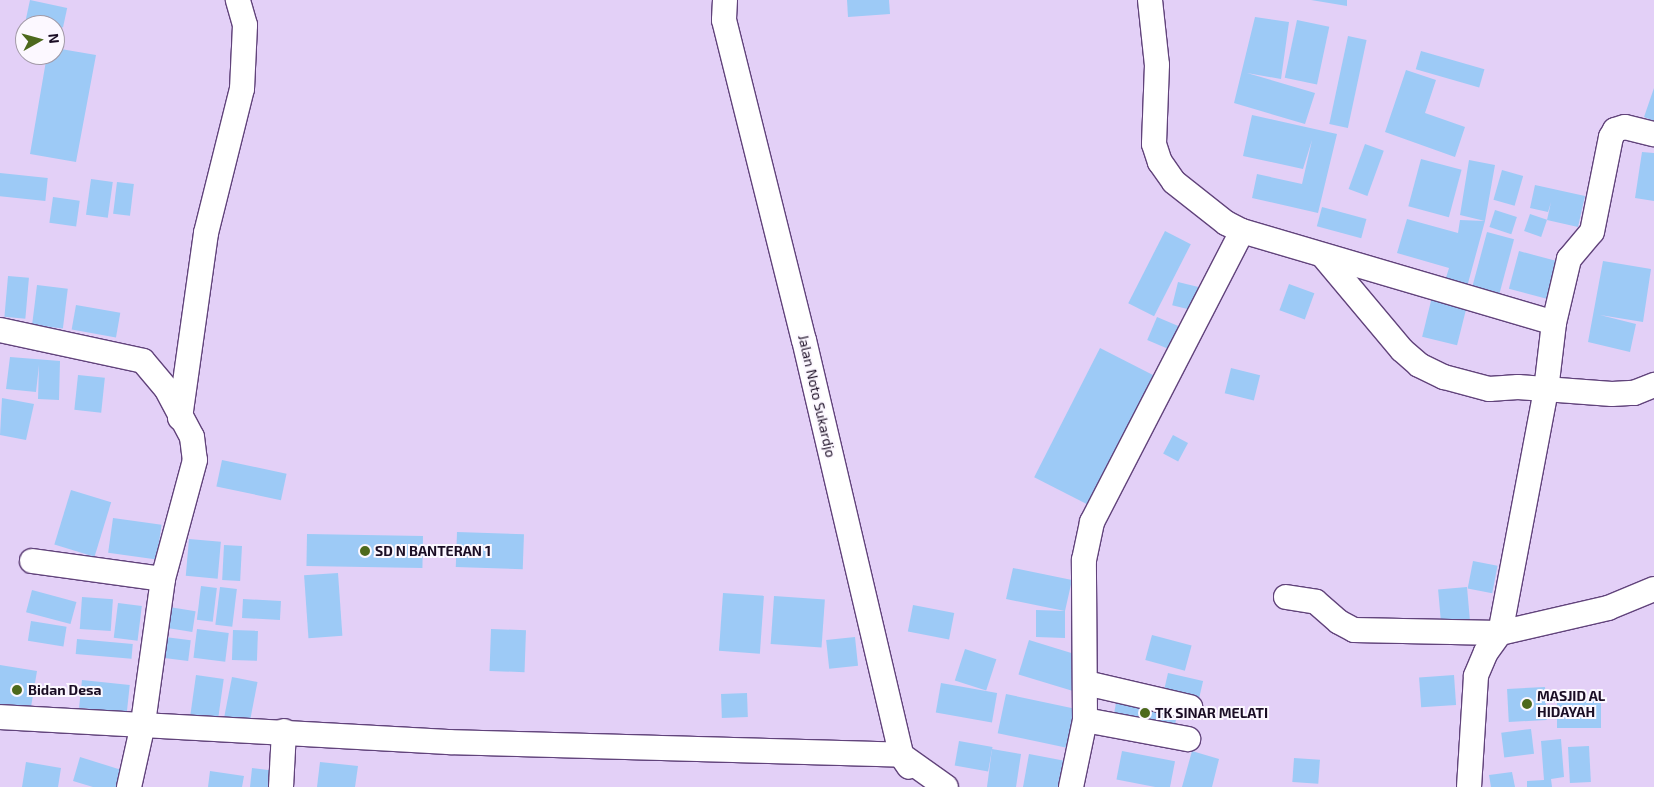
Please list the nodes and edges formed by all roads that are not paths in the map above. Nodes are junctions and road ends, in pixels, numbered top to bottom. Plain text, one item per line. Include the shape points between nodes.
1 (238, 0) edge
2 (725, 0) edge
3 (1150, 0) edge
4 (1654, 134) edge
5 (1242, 230) junction
6 (1324, 257) junction
7 (1554, 324) junction
8 (0, 330) edge
9 (1654, 385) edge
10 (1546, 390) junction
11 (180, 418) junction
12 (32, 562) dead end
13 (163, 579) junction
14 (1654, 589) edge
15 (1286, 597) dead end
16 (1500, 633) junction
17 (1086, 684) junction
18 (1190, 707) dead end
19 (0, 717) edge
20 (1085, 720) junction
21 (143, 724) junction
22 (284, 731) junction
23 (1188, 739) dead end
24 (901, 755) junction
25 (129, 787) edge
26 (281, 787) edge
27 (923, 787) edge
28 (946, 787) edge
29 (1071, 787) edge
30 (1469, 787) edge

1 - 11 street via 245,25 242,89 206,233
2 - 24 street, Jalan Noto Sukardjo via 724,20 804,340
3 - 5 street via 1157,65 1154,144 1160,162 1174,182 1226,223
4 - 7 street via 1625,127 1615,130 1592,232 1569,259
5 - 6 street
5 - 17 street via 1092,522 1084,560
6 - 7 street
6 - 10 street via 1402,350 1419,365 1476,387
7 - 10 street
8 - 11 street via 142,361 166,388
9 - 10 street via 1634,393
10 - 16 street
11 - 13 street via 192,437 195,460
12 - 13 street
13 - 21 street
14 - 16 street via 1608,608
15 - 16 street via 1316,602 1354,630
16 - 30 street via 1486,652 1476,676
17 - 18 street
17 - 20 street
19 - 21 street
20 - 23 street
20 - 29 street
21 - 22 street
21 - 25 street
22 - 24 street via 449,742
22 - 26 street
24 - 27 street, Jalan Noto Sukardjo
24 - 28 street

